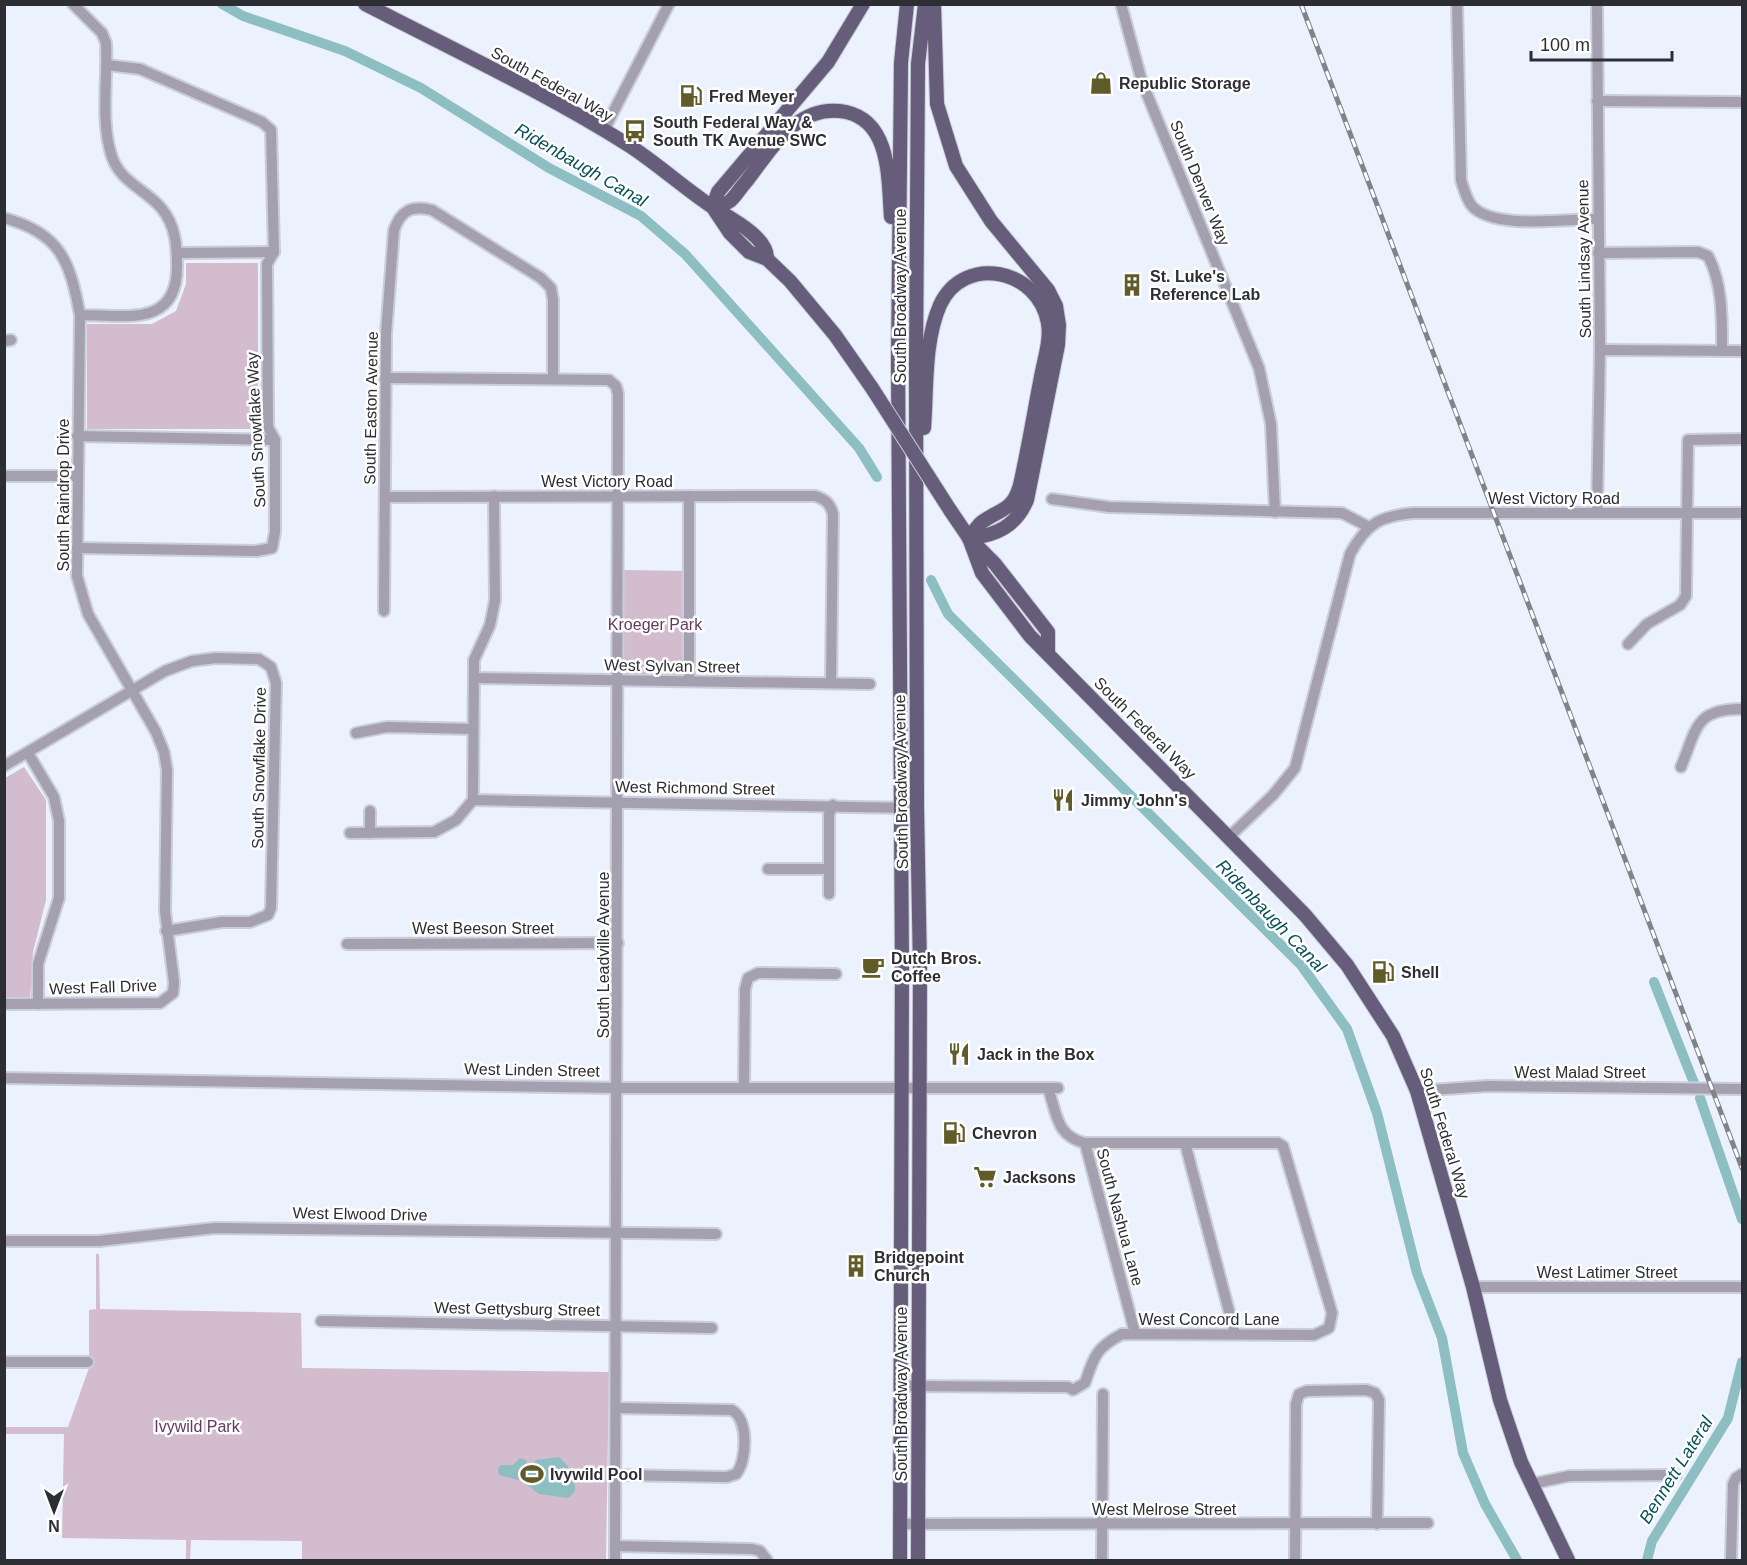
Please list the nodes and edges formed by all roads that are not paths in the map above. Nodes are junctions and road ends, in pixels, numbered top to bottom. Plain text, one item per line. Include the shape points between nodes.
1 (73, 4) edge
2 (365, 4) edge
3 (669, 4) edge
4 (862, 4) edge
5 (908, 4) edge
6 (925, 4) edge
7 (934, 4) edge
8 (1121, 4) edge
9 (1457, 4) edge
10 (1598, 4) edge
11 (107, 65) junction
12 (1598, 101) junction
13 (1743, 102) edge
14 (603, 130) junction
15 (713, 207) junction
16 (4, 218) edge
17 (1597, 219) junction
18 (274, 252) junction
19 (177, 253) junction
20 (1598, 253) junction
21 (899, 266) junction
22 (80, 315) junction
23 (1600, 350) junction
24 (1722, 351) junction
25 (1743, 351) edge
26 (385, 378) junction
27 (553, 379) junction
28 (77, 436) junction
29 (1743, 439) edge
30 (275, 440) junction
31 (4, 476) edge
32 (77, 476) junction
33 (494, 496) junction
34 (618, 496) junction
35 (689, 496) junction
36 (385, 497) junction
37 (1052, 499) dead end
38 (916, 504) junction
39 (1275, 513) junction
40 (1597, 513) junction
41 (1688, 513) junction
42 (1743, 513) edge
43 (1369, 527) junction
44 (969, 538) junction
45 (77, 548) junction
46 (384, 611) dead end
47 (1628, 644) dead end
48 (474, 678) junction
49 (618, 680) junction
50 (689, 681) junction
51 (831, 683) junction
52 (870, 684) dead end
53 (132, 691) junction
54 (1743, 709) edge
55 (472, 729) junction
56 (356, 733) dead end
57 (28, 753) junction
58 (4, 766) edge
59 (1681, 767) dead end
60 (473, 800) junction
61 (618, 802) junction
62 (833, 805) junction
63 (916, 807) junction
64 (900, 808) junction
65 (370, 812) dead end
66 (350, 833) dead end
67 (370, 833) junction
68 (1229, 837) junction
69 (768, 869) dead end
70 (829, 869) junction
71 (829, 894) dead end
72 (166, 931) junction
73 (618, 943) junction
74 (347, 944) dead end
75 (836, 974) dead end
76 (4, 1004) edge
77 (38, 1004) junction
78 (4, 1078) edge
79 (618, 1088) junction
80 (744, 1088) junction
81 (1053, 1088) joint
82 (1743, 1089) edge
83 (901, 1090) junction
84 (919, 1090) junction
85 (1418, 1091) junction
86 (1085, 1143) junction
87 (1185, 1143) junction
88 (617, 1232) junction
89 (716, 1234) dead end
90 (4, 1241) edge
91 (1473, 1287) junction
92 (1741, 1287) edge
93 (321, 1321) dead end
94 (616, 1326) junction
95 (712, 1328) dead end
96 (1135, 1333) junction
97 (1236, 1334) junction
98 (4, 1362) edge
99 (88, 1362) dead end
100 (900, 1386) junction
101 (917, 1386) junction
102 (1103, 1394) dead end
103 (616, 1408) junction
104 (1676, 1474) dead end
105 (616, 1475) junction
106 (1739, 1476) edge
107 (1531, 1484) junction
108 (1428, 1523) dead end
109 (901, 1524) junction
110 (918, 1524) junction
111 (1102, 1524) junction
112 (1295, 1524) junction
113 (1377, 1524) junction
114 (615, 1546) junction
115 (615, 1560) edge
116 (767, 1560) edge
117 (900, 1560) edge
118 (918, 1560) edge
119 (1102, 1560) edge
120 (1295, 1560) edge
121 (1568, 1560) edge
122 (1731, 1560) edge

1 - 11 street via 105,38
2 - 14 main road, South Federal Way
3 - 14 street
4 - 15 main road via 828,62 718,192
5 - 21 main road, South Broadway Avenue via 901,63
6 - 38 main road, South Broadway Avenue via 918,64
7 - 44 main road via 937,104 956,166 991,221 1048,290 1059,325 1028,500 1020,514 1001,531
8 - 39 street, South Denver Way via 1142,82 1259,368 1271,424
9 - 17 street via 1461,180 1473,208 1503,220
10 - 12 street, South Lindsay Avenue
11 - 18 street, South Snowflake Way via 140,69 262,122 271,130
11 - 19 street via 107,128 113,160 134,187 160,206 175,235
12 - 13 street
12 - 17 street, South Lindsay Avenue
14 - 15 main road, South Federal Way via 667,171
15 - 21 main road via 730,201 798,121 814,112 851,113 879,137 887,159
15 - 44 main road, South Federal Way, bridge via 730,233 790,281 835,335
16 - 22 street, South Raindrop Drive via 29,224 57,247 72,273
17 - 20 street, South Lindsay Avenue
18 - 19 street
18 - 30 street, South Snowflake Way via 267,264 268,427
19 - 22 street via 177,285 169,303 156,312
20 - 23 street, South Lindsay Avenue
20 - 24 street via 1698,252 1708,256 1715,268
21 - 64 main road, South Broadway Avenue
22 - 28 street, South Raindrop Drive
23 - 24 street
23 - 40 street, South Lindsay Avenue
24 - 25 street
26 - 27 street
26 - 27 street, South Easton Avenue via 394,230 407,209 419,207 432,210 551,288
26 - 36 street, South Easton Avenue
27 - 34 street, South Leadville Avenue via 609,380 616,386
28 - 30 street
28 - 32 street, South Raindrop Drive
29 - 41 street via 1688,440
30 - 45 street, South Snowflake Way via 272,548
31 - 32 street
32 - 45 street, South Raindrop Drive
33 - 34 street, West Victory Road
33 - 36 street, West Victory Road
33 - 48 street via 495,600 490,625 474,660
34 - 35 street, West Victory Road
34 - 49 street, South Leadville Avenue
35 - 50 street
35 - 51 street, West Victory Road via 815,496 827,502 832,514
36 - 46 street, South Easton Avenue
37 - 39 street via 1109,507
38 - 44 main road via 932,336 941,304 968,277 983,273 1016,279 1031,287 1045,310 1049,325 1046,352 1017,495 999,514 980,523
38 - 63 main road, South Broadway Avenue
39 - 43 street via 1342,513
40 - 41 street, West Victory Road
40 - 43 street, West Victory Road via 1414,513 1390,515
41 - 42 street, West Victory Road
41 - 47 street via 1686,596 1680,605 1647,624
43 - 68 street, West Victory Road via 1350,554 1295,768
44 - 68 main road, South Federal Way via 982,573 1030,636
45 - 53 street, South Raindrop Drive via 78,576 88,614
48 - 49 street, West Sylvan Street
48 - 55 street
49 - 50 street, West Sylvan Street
49 - 61 street, South Leadville Avenue
50 - 51 street, West Sylvan Street
51 - 52 street, West Sylvan Street
53 - 57 street
53 - 72 street, South Raindrop Drive via 164,752
53 - 72 street, South Snowflake Drive via 165,671 192,661 216,658 260,659 271,668 276,683 272,908 268,915 250,922
54 - 59 street via 1720,709 1707,714
55 - 56 street via 387,727
55 - 60 street
57 - 58 street
57 - 77 street via 54,797 59,821 59,897 38,964
60 - 61 street, West Richmond Street
60 - 67 street via 456,820 434,832
61 - 62 street, West Richmond Street
61 - 73 street, South Leadville Avenue
62 - 64 street, West Richmond Street
62 - 70 street
63 - 64 street, West Richmond Street
63 - 84 main road, South Broadway Avenue
64 - 83 main road, South Broadway Avenue
65 - 67 street
66 - 67 street
68 - 85 main road, South Federal Way via 1305,915 1347,965 1393,1036
69 - 70 street
70 - 71 street
72 - 77 street, West Fall Drive via 174,982 168,999 150,1004
73 - 74 street, West Beeson Street
73 - 79 street, South Leadville Avenue
75 - 80 street via 758,973 748,978
76 - 77 street, West Fall Drive
78 - 79 street, West Linden Street
79 - 80 street, West Linden Street
79 - 88 street, South Leadville Avenue
80 - 83 street, West Linden Street
81 - 84 street, West Linden Street
81 - 86 street, South Nashua Lane via 1063,1133
82 - 85 street, West Malad Street via 1511,1086
83 - 84 street, West Linden Street
83 - 100 main road, South Broadway Avenue
84 - 101 main road, South Broadway Avenue
85 - 91 main road, South Federal Way
86 - 87 street
86 - 96 street, South Nashua Lane
87 - 97 street
87 - 97 street, West Concord Lane via 1283,1146 1332,1313 1329,1328 1314,1335
88 - 89 street, West Elwood Drive
88 - 90 street, West Elwood Drive via 215,1228 99,1241
88 - 94 street, South Leadville Avenue
91 - 92 street, West Latimer Street
91 - 107 main road, South Federal Way via 1500,1400
93 - 94 street, West Gettysburg Street
94 - 95 street, West Gettysburg Street
94 - 103 street, South Leadville Avenue
96 - 97 street, West Concord Lane
96 - 101 street, West Concord Lane via 1122,1334 1102,1345 1085,1383 1073,1390
98 - 99 street
100 - 101 street
100 - 109 main road, South Broadway Avenue
101 - 110 main road, South Broadway Avenue
102 - 111 street
103 - 105 street, South Leadville Avenue
103 - 105 street via 727,1409 736,1412 743,1426 743,1463 736,1474
104 - 107 street via 1560,1476
105 - 114 street, South Leadville Avenue
106 - 122 street via 1732,1484
107 - 121 main road, South Federal Way
108 - 113 street, West Melrose Street
109 - 110 street, West Melrose Street
109 - 117 main road, South Broadway Avenue
110 - 111 street, West Melrose Street
110 - 118 main road, South Broadway Avenue
111 - 112 street, West Melrose Street
111 - 119 street
112 - 113 street, West Melrose Street
112 - 113 street via 1296,1404 1299,1395 1317,1390 1376,1393
112 - 120 street
114 - 115 street, South Leadville Avenue
114 - 116 street via 752,1548

